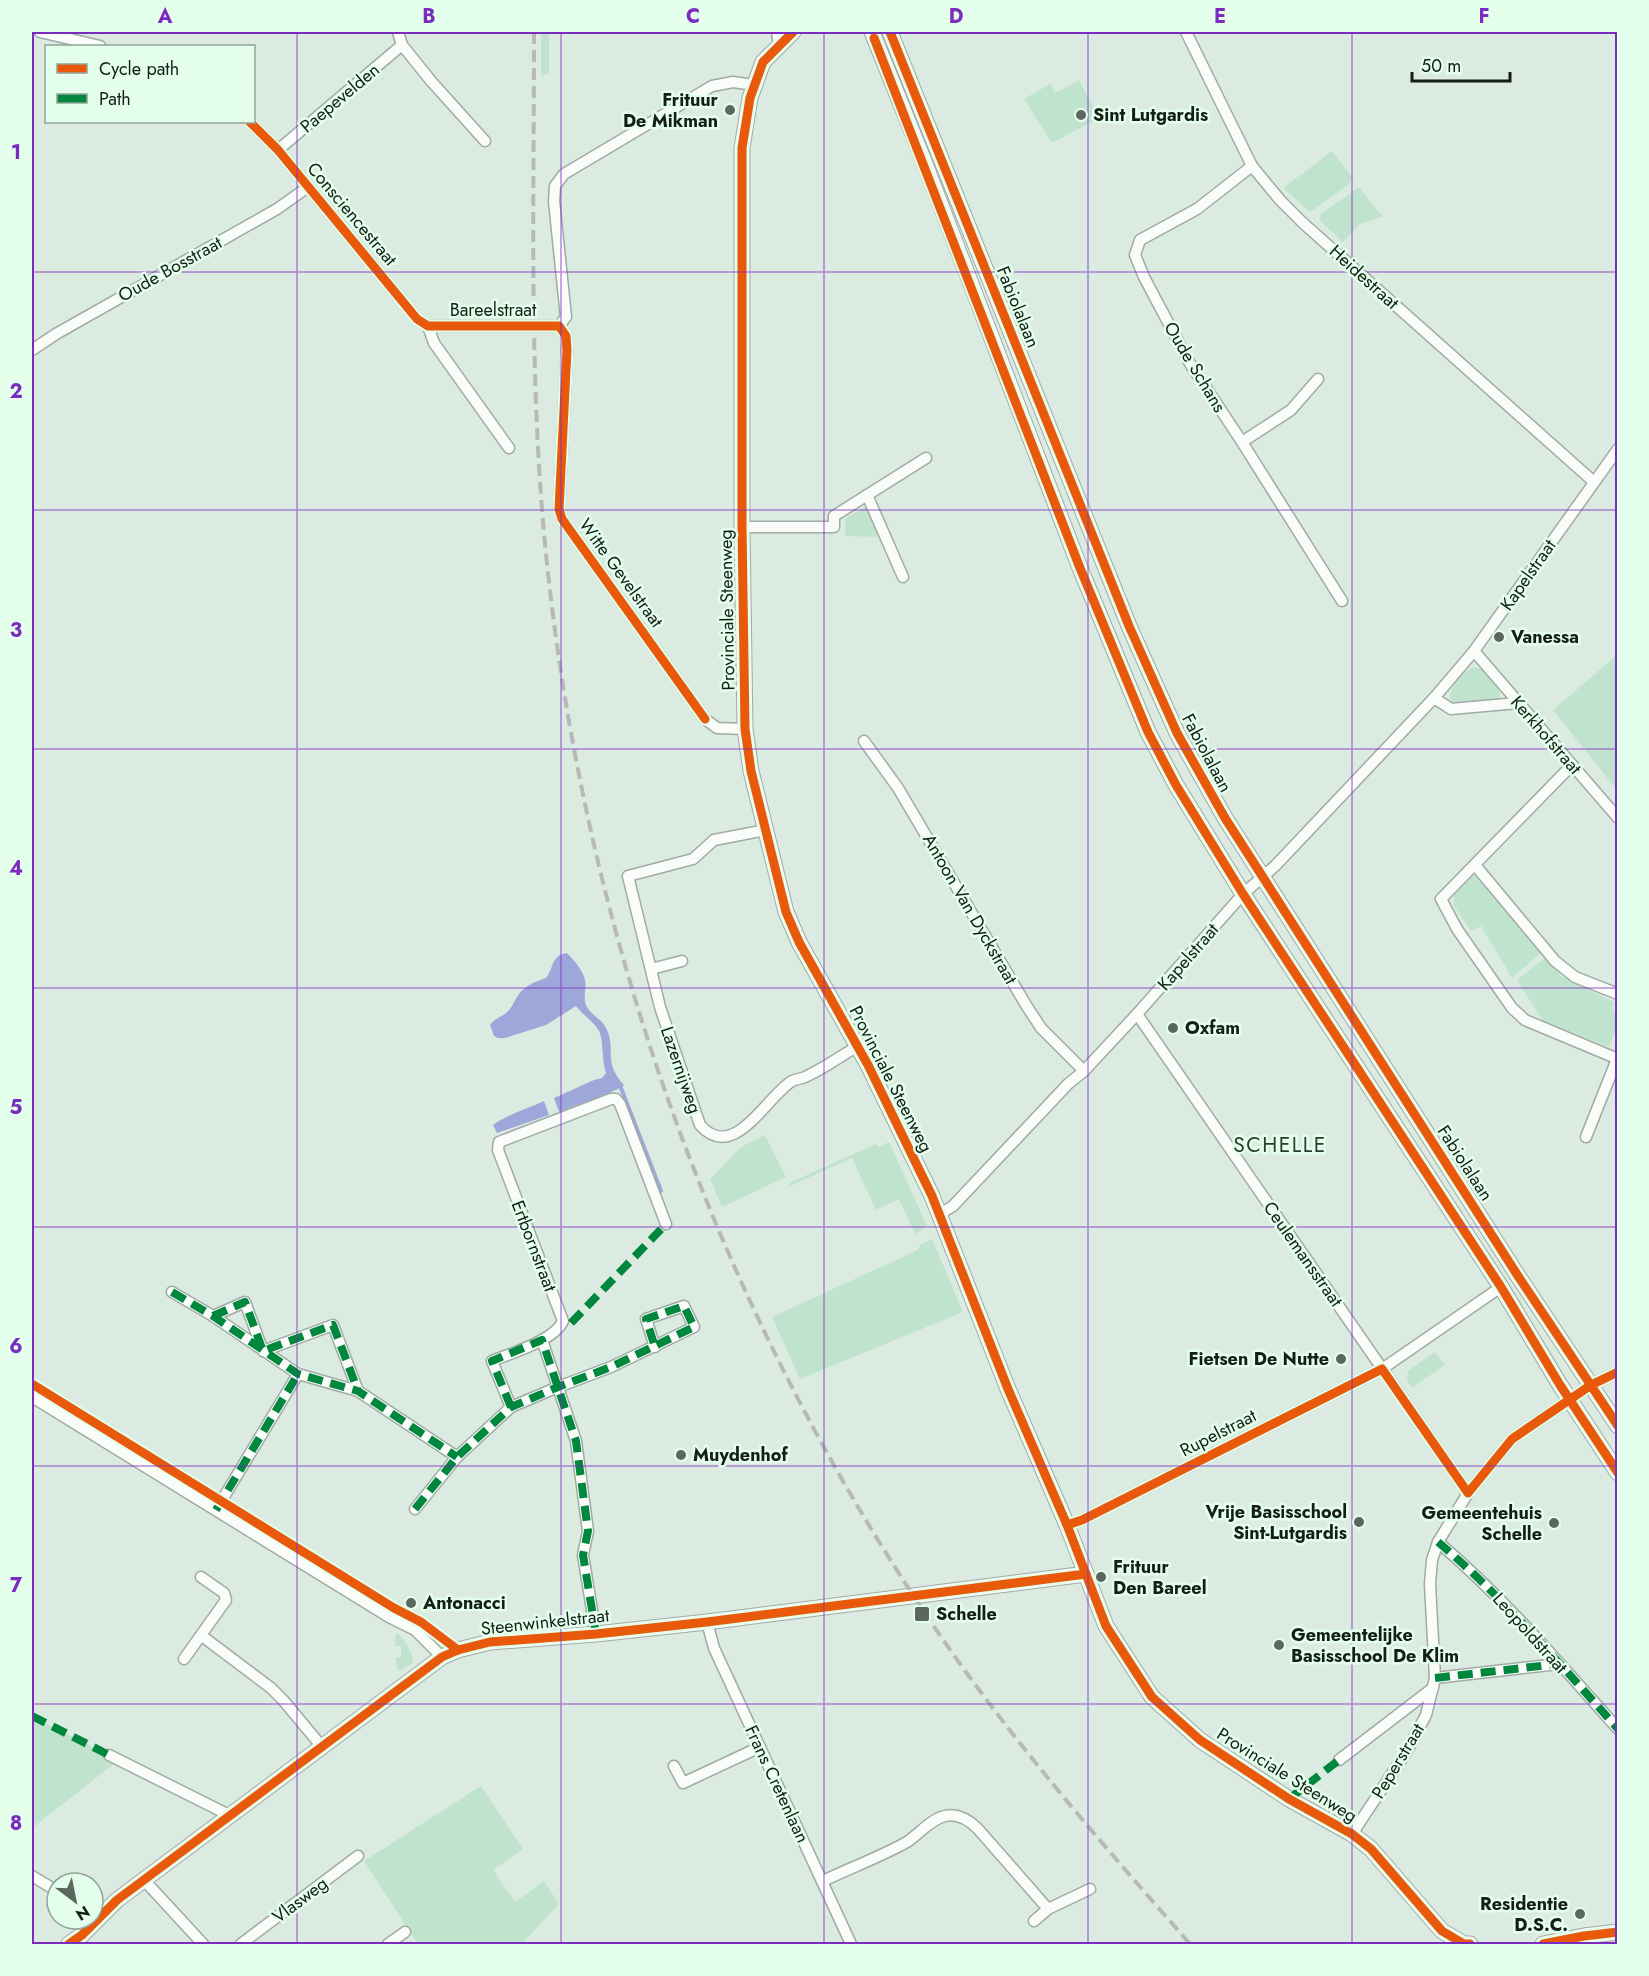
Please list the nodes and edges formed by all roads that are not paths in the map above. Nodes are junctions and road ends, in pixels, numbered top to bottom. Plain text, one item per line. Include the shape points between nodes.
1 (40, 32) edge
2 (398, 32) edge
3 (793, 32) edge
4 (807, 32) edge
5 (872, 32) edge
6 (890, 32) edge
7 (1186, 32) edge
8 (778, 38) edge
9 (96, 45) edge
10 (402, 45) junction
11 (754, 85) junction
12 (251, 123) edge
13 (485, 141) dead end
14 (278, 150) junction
15 (1252, 166) junction
16 (308, 187) junction
17 (428, 326) junction
18 (559, 326) junction
19 (32, 350) edge
20 (1318, 380) dead end
21 (1242, 442) junction
22 (509, 448) dead end
23 (1617, 449) edge
24 (926, 458) dead end
25 (1594, 482) junction
26 (867, 495) junction
27 (742, 527) junction
28 (903, 577) dead end
29 (1342, 601) dead end
30 (1474, 651) junction
31 (1434, 699) junction
32 (1518, 702) junction
33 (745, 729) junction
34 (864, 741) dead end
35 (1572, 765) junction
36 (1617, 818) edge
37 (766, 830) junction
38 (1475, 865) junction
39 (1261, 878) junction
40 (1243, 894) junction
41 (682, 961) dead end
42 (651, 969) junction
43 (1617, 994) edge
44 (1137, 1014) junction
45 (858, 1046) junction
46 (1617, 1059) edge
47 (1084, 1071) junction
48 (1586, 1137) dead end
49 (940, 1214) junction
50 (666, 1224) dead end
51 (1501, 1287) junction
52 (172, 1292) dead end
53 (213, 1316) junction
54 (542, 1340) junction
55 (655, 1347) junction
56 (263, 1351) junction
57 (1382, 1369) junction
58 (1617, 1372) edge
59 (298, 1374) junction
60 (1592, 1385) junction
61 (558, 1387) junction
62 (358, 1391) junction
63 (32, 1397) edge
64 (1570, 1399) junction
65 (511, 1407) junction
66 (1617, 1426) edge
67 (457, 1457) junction
68 (1617, 1473) edge
69 (1468, 1493) junction
70 (415, 1509) dead end
71 (216, 1510) junction
72 (1067, 1525) junction
73 (1438, 1542) junction
74 (1086, 1575) junction
75 (201, 1577) dead end
76 (707, 1622) junction
77 (596, 1634) junction
78 (202, 1636) junction
79 (442, 1657) junction
80 (184, 1659) dead end
81 (1558, 1664) junction
82 (1434, 1683) junction
83 (1617, 1729) edge
84 (760, 1747) junction
85 (323, 1748) junction
86 (109, 1755) dead end
87 (1339, 1760) dead end
88 (674, 1766) dead end
89 (231, 1816) junction
90 (1352, 1834) junction
91 (358, 1856) dead end
92 (32, 1876) edge
93 (144, 1880) junction
94 (823, 1881) junction
95 (45, 1884) edge
96 (1090, 1889) dead end
97 (105, 1908) edge
98 (1048, 1909) junction
99 (1034, 1921) dead end
100 (85, 1931) edge
101 (405, 1932) dead end
102 (1617, 1932) edge
103 (69, 1944) edge
104 (203, 1944) edge
105 (241, 1944) edge
106 (388, 1944) edge
107 (851, 1944) edge
108 (1466, 1944) edge
109 (1543, 1944) edge

1 - 9 street
2 - 10 street
3 - 8 street, Provinciale Steenweg
4 - 8 street
5 - 40 street, Fabiolalaan via 1143,721 1176,785
6 - 39 street, Fabiolalaan via 1155,687 1198,773
7 - 15 street, Heidestraat
8 - 11 street, Provinciale Steenweg
10 - 13 street
10 - 14 street, Paepevelden
11 - 18 street, Witte Gevelstraat via 733,82 712,86 564,174 555,186 554,201 566,317
11 - 27 street, Provinciale Steenweg via 742,148
12 - 14 street, Consciencestraat
14 - 16 street, Consciencestraat
15 - 21 street, Oude Schans via 1197,209 1140,240 1136,255 1189,362
15 - 25 street, Heidestraat via 1303,223
16 - 17 street, Consciencestraat via 417,319
16 - 19 street, Oude Bosstraat via 277,209
17 - 18 street, Bareelstraat
17 - 22 street, Consciencestraat via 434,343
18 - 33 street, Witte Gevelstraat via 566,336 567,350 559,508 562,519 705,719 717,728
20 - 21 street via 1291,410
21 - 29 street, Oude Schans
23 - 25 street, Kapelstraat
24 - 26 street
25 - 30 street, Kapelstraat
26 - 27 street via 834,516 834,527
26 - 28 street
27 - 33 street, Provinciale Steenweg
30 - 31 street, Kapelstraat
30 - 32 street, Kerkhofstraat
31 - 32 street via 1451,709
31 - 39 street, Kapelstraat
32 - 35 street, Kerkhofstraat
33 - 37 street, Provinciale Steenweg
34 - 47 street, Antoon Van Dyckstraat via 904,798 1041,1028
35 - 36 street, Kerkhofstraat
35 - 38 street
37 - 42 street, Lazernijweg via 714,840 693,859 628,876
37 - 45 street, Provinciale Steenweg via 786,912
38 - 43 street via 1555,960 1575,977
38 - 46 street via 1441,899 1453,923 1512,1008 1525,1020
39 - 40 street, Kapelstraat
39 - 60 street, Fabiolalaan
40 - 44 street, Kapelstraat
40 - 51 street, Fabiolalaan
41 - 42 street
42 - 45 street, Lazernijweg via 700,1125 708,1134 723,1137 737,1133 792,1082
44 - 47 street, Kapelstraat
44 - 57 street, Ceulemansstraat
45 - 49 street, Provinciale Steenweg
46 - 48 street
47 - 49 street, Kapelstraat via 953,1206
49 - 72 street, Provinciale Steenweg via 1008,1389
50 - 54 street, Ertbornstraat via 616,1099 503,1139 498,1150 562,1321 559,1328
51 - 57 street, Rupelstraat
51 - 64 street, Fabiolalaan
52 - 53 street
53 - 56 street
53 - 56 street via 245,1302
54 - 61 street
54 - 65 street via 492,1361
55 - 55 street via 694,1327 684,1306 646,1319
55 - 61 street
56 - 59 street
56 - 62 street via 333,1325
57 - 69 street, Ceulemansstraat
57 - 72 street, Rupelstraat
58 - 60 street, Peperstraat
59 - 62 street
59 - 71 street
60 - 64 street, Peperstraat
60 - 66 street, Fabiolalaan
61 - 65 street
61 - 77 street via 576,1441 588,1531 583,1555
62 - 67 street
63 - 71 street
64 - 68 street, Fabiolalaan
64 - 69 street, Peperstraat via 1512,1439
65 - 67 street
67 - 70 street
69 - 73 street, Peperstraat
71 - 79 street via 414,1630
72 - 74 street, Provinciale Steenweg
73 - 81 street, Leopoldstraat via 1490,1589
73 - 82 street, Peperstraat via 1430,1584
74 - 76 street, Steenwinkelstraat
74 - 90 street, Provinciale Steenweg via 1106,1626 1152,1697 1209,1746 1289,1799
75 - 78 street via 224,1593 226,1600
76 - 77 street, Steenwinkelstraat
76 - 84 street, Frans Cretenlaan via 714,1648
77 - 79 street, Steenwinkelstraat via 490,1642
78 - 80 street
78 - 85 street via 271,1688
79 - 85 street, Steenwinkelstraat
81 - 82 street
81 - 83 street, Leopoldstraat
82 - 87 street
82 - 90 street, Peperstraat via 1426,1715 1407,1751
84 - 88 street via 683,1783
84 - 94 street, Frans Cretenlaan
85 - 89 street, Steenwinkelstraat
86 - 89 street
89 - 93 street, Steenwinkelstraat
90 - 108 street, Provinciale Steenweg via 1371,1849 1442,1931
91 - 105 street, Vlasweg
92 - 95 street
93 - 97 street, Steenwinkelstraat
93 - 104 street
94 - 98 street via 902,1845 935,1820 952,1815 978,1828
94 - 107 street, Frans Cretenlaan
96 - 98 street
98 - 99 street
100 - 103 street, Steenwinkelstraat
101 - 106 street
102 - 109 street

